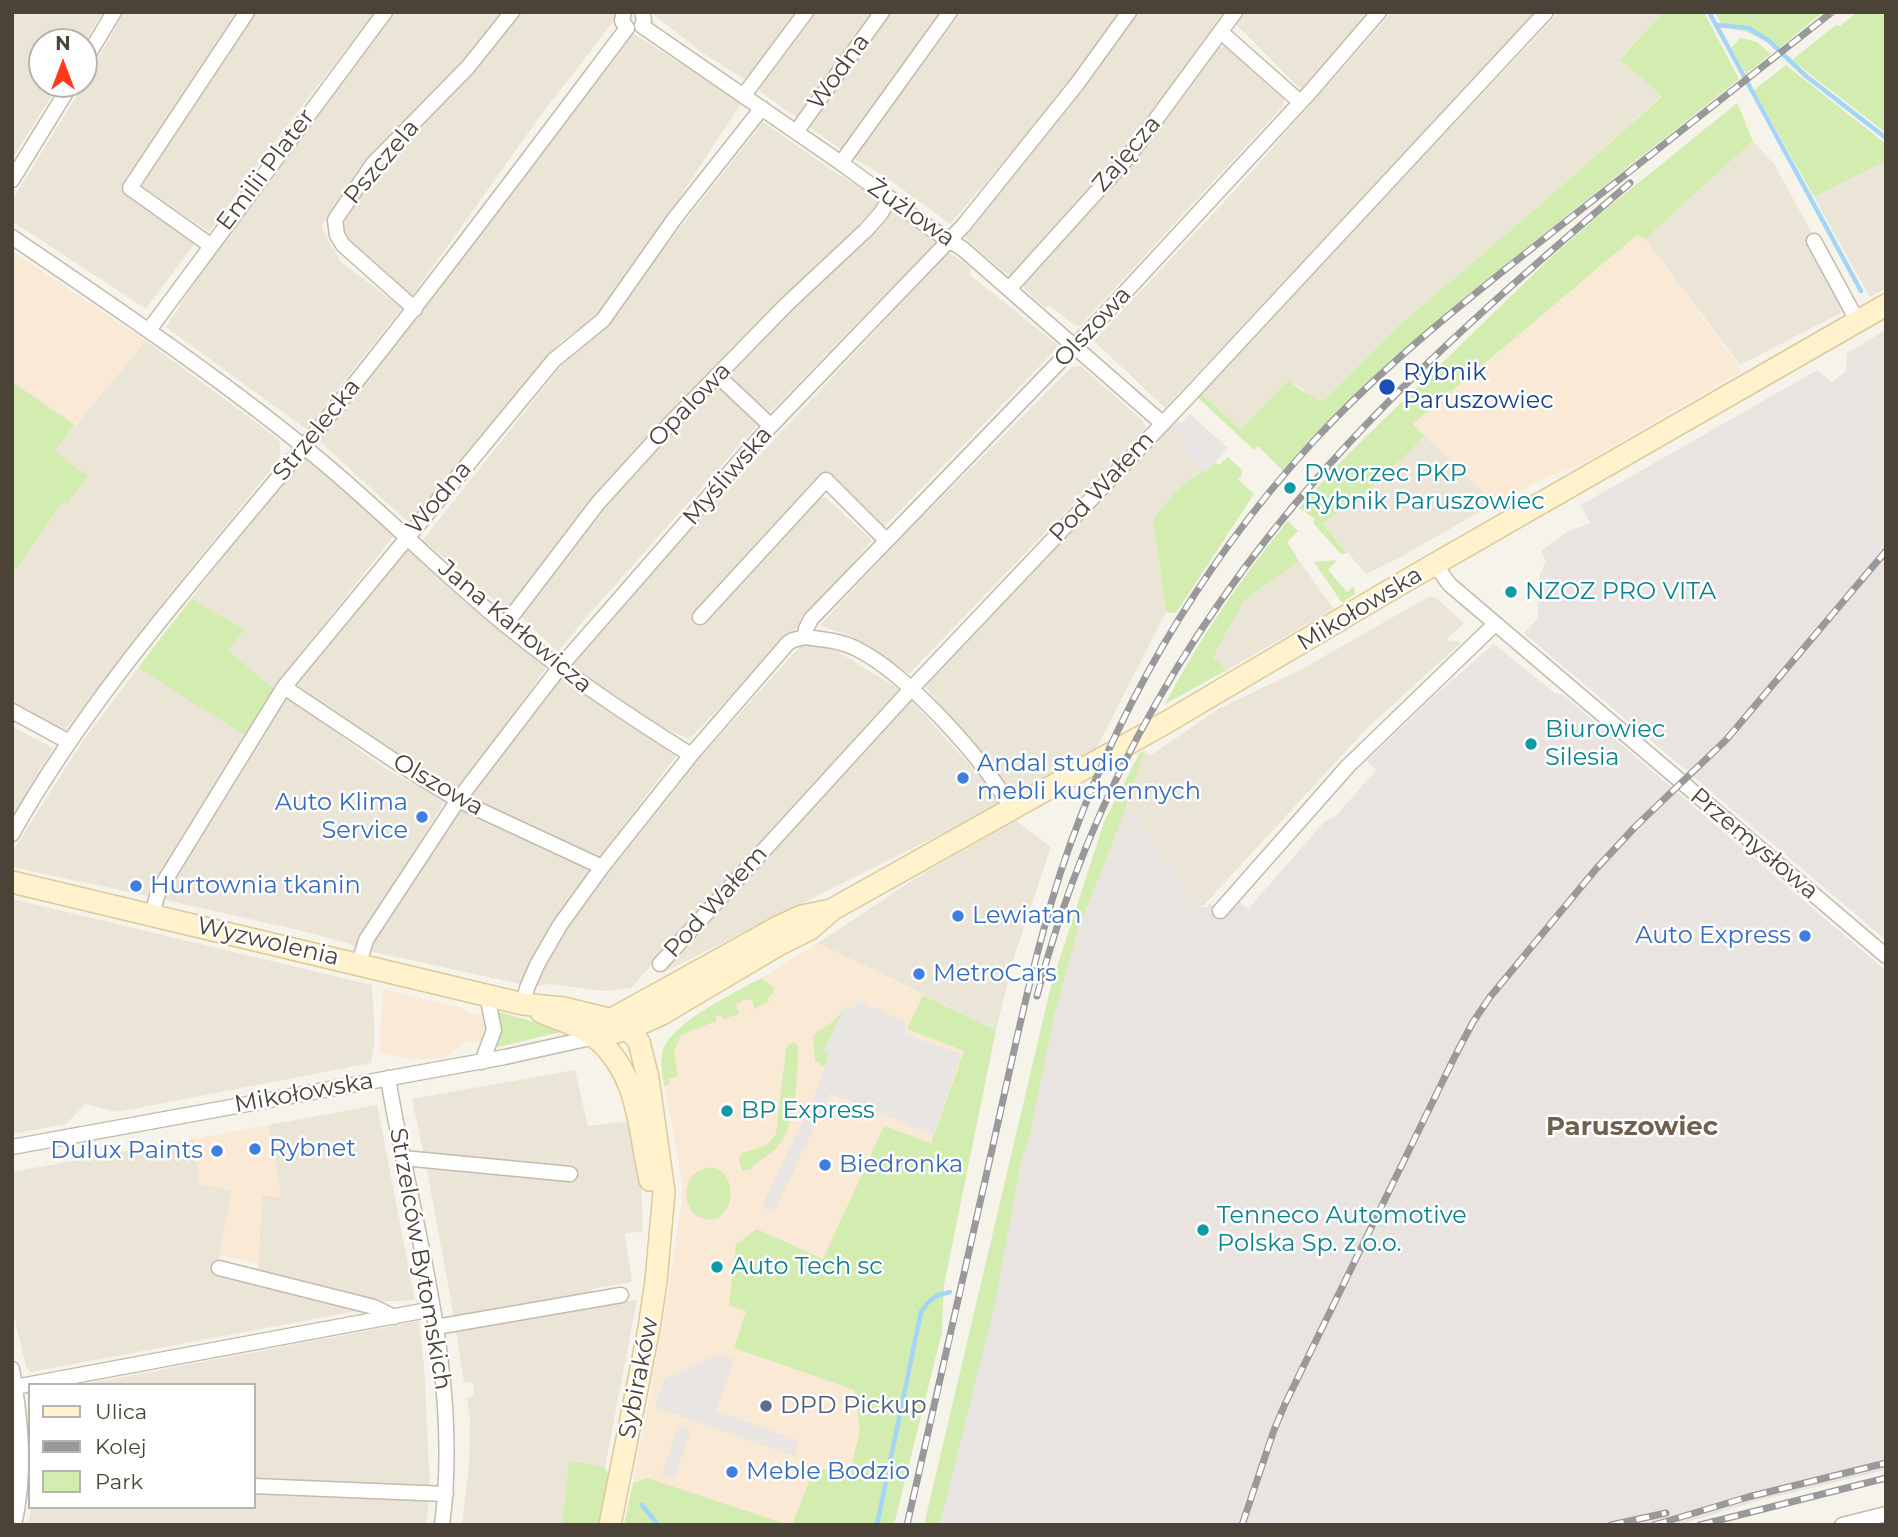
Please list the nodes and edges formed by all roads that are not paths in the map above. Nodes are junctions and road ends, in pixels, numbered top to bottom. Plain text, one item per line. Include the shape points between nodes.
1 (114, 12) edge
2 (247, 12) edge
3 (385, 12) edge
4 (512, 12) edge
5 (624, 12) edge
6 (806, 12) edge
7 (882, 12) edge
8 (950, 12) edge
9 (1129, 12) edge
10 (1235, 12) edge
11 (1379, 12) edge
12 (1546, 12) edge
13 (637, 22) edge
14 (1221, 32) junction
15 (98, 39) edge
16 (744, 95) junction
17 (62, 98) edge
18 (1300, 102) junction
19 (762, 108) junction
20 (796, 132) junction
21 (841, 163) junction
22 (12, 180) edge
23 (890, 198) junction
24 (12, 237) edge
25 (949, 240) junction
26 (1814, 240) dead end
27 (210, 245) junction
28 (1009, 289) junction
29 (1886, 305) edge
30 (415, 309) junction
31 (1858, 322) junction
32 (149, 330) junction
33 (1075, 346) junction
34 (717, 376) junction
35 (1163, 423) junction
36 (771, 426) junction
37 (304, 447) junction
38 (407, 536) junction
39 (886, 540) junction
40 (1436, 564) junction
41 (700, 617) dead end
42 (1495, 624) junction
43 (505, 625) junction
44 (805, 637) junction
45 (560, 667) junction
46 (284, 687) junction
47 (911, 689) junction
48 (12, 712) edge
49 (69, 742) junction
50 (691, 755) junction
51 (458, 800) junction
52 (1012, 810) junction
53 (12, 834) edge
54 (602, 867) junction
55 (12, 882) edge
56 (1220, 911) dead end
57 (152, 915) junction
58 (1886, 956) edge
59 (359, 963) junction
60 (660, 964) dead end
61 (487, 995) junction
62 (523, 1004) junction
63 (621, 1024) junction
64 (595, 1037) junction
65 (482, 1062) junction
66 (388, 1078) junction
67 (12, 1147) edge
68 (403, 1158) junction
69 (570, 1174) dead end
70 (659, 1230) junction
71 (219, 1268) dead end
72 (621, 1295) dead end
73 (433, 1309) junction
74 (394, 1317) junction
75 (436, 1327) junction
76 (12, 1369) edge
77 (37, 1383) edge
78 (28, 1385) edge
79 (15, 1387) junction
80 (26, 1477) edge
81 (256, 1486) edge
82 (446, 1494) junction
83 (1886, 1514) edge
84 (14, 1525) edge
85 (442, 1525) edge
86 (610, 1525) edge
87 (1842, 1525) edge

1 - 15 street
2 - 27 street via 130,188
3 - 27 street, Emilii Plater
4 - 30 street, Pszczela via 468,67 373,164 335,220 343,245
5 - 13 street via 622,21
6 - 16 street
7 - 20 street, Wodna
8 - 21 street
9 - 25 street, Myśliwska via 1077,84
10 - 14 street, Zajęcza
11 - 18 street, Olszowa
12 - 35 street, Pod Wałem
13 - 16 street, Żużlowa
13 - 30 street, Strzelecka
14 - 18 street
14 - 28 street, Zajęcza via 1129,156
16 - 19 street, Żużlowa
17 - 22 street
18 - 33 street, Olszowa
19 - 20 street, Żużlowa
19 - 38 street, Wodna via 675,218 603,320 554,360
20 - 21 street, Żużlowa
21 - 23 street, Żużlowa
23 - 25 street, Żużlowa
23 - 34 street, Opalowa via 866,230
24 - 32 street, Jana Karłowicza
25 - 28 street, Żużlowa
25 - 36 street, Myśliwska
26 - 31 street
27 - 32 street, Emilii Plater
28 - 33 street, Żużlowa
29 - 31 main road, Mikołowska
30 - 37 street, Strzelecka
31 - 40 main road, Mikołowska
32 - 37 street, Jana Karłowicza
33 - 35 street, Żużlowa
33 - 39 street, Olszowa
34 - 36 street
34 - 43 street, Opalowa via 598,503
35 - 47 street, Pod Wałem
36 - 45 street, Myśliwska
37 - 38 street, Jana Karłowicza
37 - 49 street, Strzelecka
38 - 43 street, Jana Karłowicza
38 - 46 street, Wodna
39 - 41 street via 826,480
39 - 44 street, Olszowa via 811,619
40 - 42 street, Przemysłowa via 1448,584
40 - 52 main road, Mikołowska
42 - 56 street via 1348,766
42 - 58 street, Przemysłowa
43 - 45 street, Jana Karłowicza
44 - 47 street via 858,650
44 - 50 street, Olszowa via 788,643
45 - 50 street, Jana Karłowicza
45 - 51 street, Myśliwska
46 - 51 street, Olszowa
46 - 57 street, Wodna via 164,881
47 - 52 street via 985,770
47 - 60 street, Pod Wałem
48 - 49 street
49 - 53 street, Strzelecka
50 - 54 street, Olszowa
51 - 54 street, Olszowa
51 - 59 street, Myśliwska via 366,940
52 - 63 main road, Mikołowska via 833,909 810,929 662,1014
54 - 62 street, Olszowa via 560,925 537,965
55 - 57 main road, Wyzwolenia
57 - 59 main road, Wyzwolenia
59 - 61 main road, Wyzwolenia
61 - 62 main road, Wyzwolenia
61 - 65 street via 494,1030
62 - 63 main road, Wyzwolenia via 563,1008
62 - 64 main road, Wyzwolenia
63 - 64 main road, Mikołowska
63 - 70 main road, Sybiraków via 639,1042 643,1055 664,1192
64 - 65 street, Mikołowska
64 - 70 main road, Sybiraków via 631,1085
65 - 66 street, Mikołowska
66 - 67 street, Mikołowska
66 - 68 street, Strzelców Bytomskich
68 - 69 street
68 - 73 street, Strzelców Bytomskich
70 - 86 main road, Sybiraków via 653,1308
71 - 74 street via 374,1307
72 - 75 street
73 - 74 street
73 - 75 street, Strzelców Bytomskich
74 - 77 street
75 - 82 street, Strzelców Bytomskich via 446,1415
76 - 79 street
78 - 79 street
79 - 80 street
80 - 84 street
81 - 82 street
82 - 85 street, Strzelców Bytomskich
83 - 87 street

